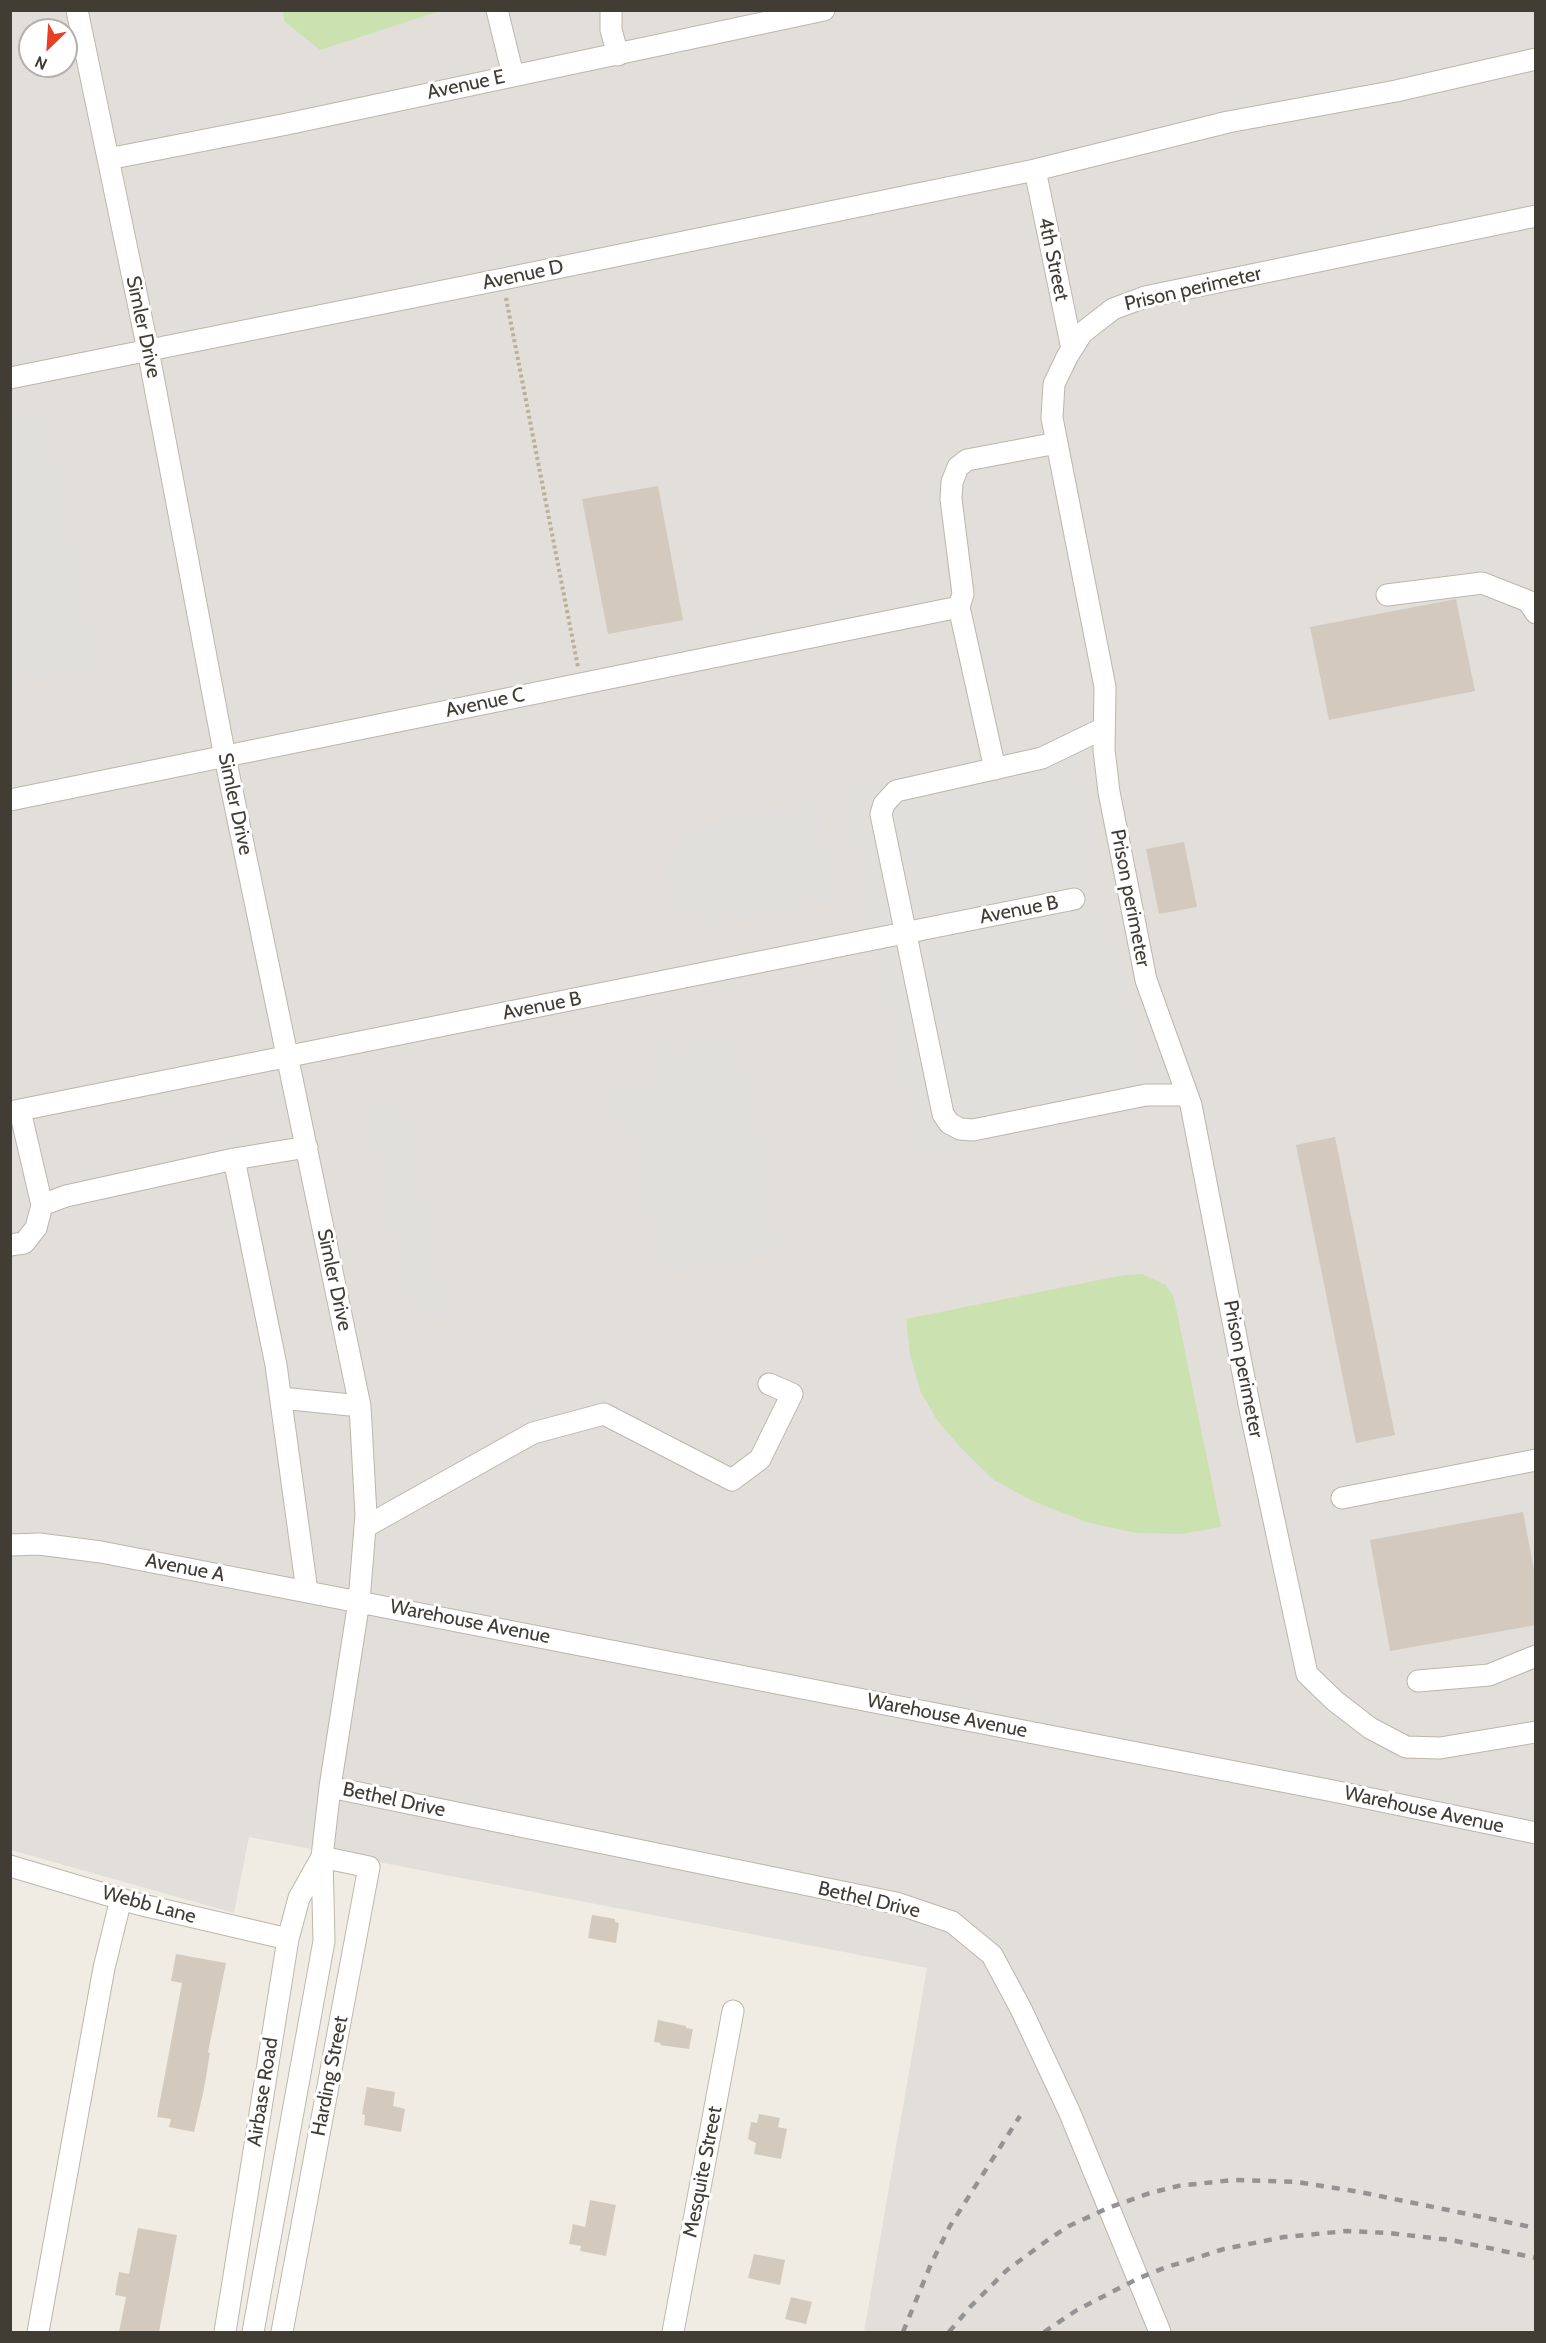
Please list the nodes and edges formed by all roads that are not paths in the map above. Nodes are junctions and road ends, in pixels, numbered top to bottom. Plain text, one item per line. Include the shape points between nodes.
1 (77, 10) edge
2 (497, 10) edge
3 (611, 10) edge
4 (824, 10) edge
5 (618, 55) junction
6 (1536, 59) edge
7 (513, 75) junction
8 (108, 159) junction
9 (1035, 170) junction
10 (1536, 216) edge
11 (1072, 349) junction
12 (148, 350) junction
13 (10, 378) edge
14 (1057, 443) junction
15 (1387, 595) dead end
16 (959, 607) junction
17 (1536, 613) edge
18 (1104, 728) junction
19 (225, 757) junction
20 (995, 769) junction
21 (10, 800) edge
22 (1074, 899) dead end
23 (906, 933) junction
24 (289, 1057) junction
25 (1187, 1095) junction
26 (15, 1112) edge
27 (307, 1147) junction
28 (234, 1159) junction
29 (42, 1205) junction
30 (10, 1245) edge
31 (769, 1384) dead end
32 (281, 1398) junction
33 (360, 1406) junction
34 (1536, 1460) edge
35 (1342, 1498) dead end
36 (365, 1527) junction
37 (10, 1545) edge
38 (307, 1591) junction
39 (359, 1601) junction
40 (1536, 1656) edge
41 (1418, 1681) dead end
42 (1536, 1732) edge
43 (330, 1787) junction
44 (1536, 1833) edge
45 (322, 1857) junction
46 (12, 1869) edge
47 (121, 1899) junction
48 (288, 1939) junction
49 (733, 2011) dead end
50 (38, 2332) edge
51 (225, 2332) edge
52 (253, 2332) edge
53 (282, 2332) edge
54 (673, 2332) edge
55 (1160, 2332) edge

1 - 8 street, Simler Drive
2 - 7 street
3 - 5 street via 610,30
4 - 5 street, Avenue E
5 - 7 street, Avenue E
6 - 9 street, Avenue D via 1396,91 1228,122
7 - 8 street, Avenue E
8 - 12 street, Simler Drive
9 - 11 street, 4th Street
9 - 12 street, Avenue D
10 - 11 street, Prison perimeter via 1145,297 1113,309 1082,333
11 - 14 street, Prison perimeter via 1054,384 1052,418
12 - 13 street, Avenue D
12 - 19 street, Simler Drive
14 - 16 street via 967,460 958,467 951,499 963,594
14 - 18 street, Prison perimeter via 1105,687
15 - 17 street via 1482,583 1527,601
16 - 19 street, Avenue C
16 - 20 street
18 - 20 street via 1042,758
18 - 25 street, Prison perimeter via 1109,792 1146,980
19 - 21 street, Avenue C
19 - 24 street, Simler Drive
20 - 23 street via 896,791 884,804 881,814
22 - 23 street, Avenue B
23 - 24 street, Avenue B
23 - 25 street via 943,1114 960,1129 973,1130 1146,1095
24 - 26 street, Avenue B
24 - 27 street, Simler Drive
25 - 42 street, Prison perimeter via 1307,1674 1370,1728 1406,1747 1440,1748
26 - 29 street
27 - 28 street
27 - 33 street, Simler Drive
28 - 29 street via 66,1196
28 - 32 street
29 - 30 street via 36,1228 24,1243
31 - 36 street via 792,1394 760,1459 732,1480 604,1414 533,1433
32 - 33 street
32 - 38 street
33 - 36 street, Simler Drive
34 - 35 street
36 - 39 street, Simler Drive
37 - 38 street, Avenue A via 39,1544 101,1552
38 - 39 street, Avenue A
39 - 43 street, Airbase Road
39 - 44 street, Warehouse Avenue
40 - 41 street via 1489,1675
43 - 45 street, Airbase Road
43 - 55 street, Bethel Drive via 896,1903 952,1922 992,1955 1021,2009 1069,2110
45 - 48 street, Airbase Road via 299,1898
45 - 52 street, Airbase Road via 324,1941
45 - 53 street, Harding Street via 369,1867
46 - 47 street, Webb Lane
47 - 48 street, Webb Lane
47 - 50 street via 104,1968
48 - 51 street, Airbase Road
49 - 54 street, Mesquite Street

